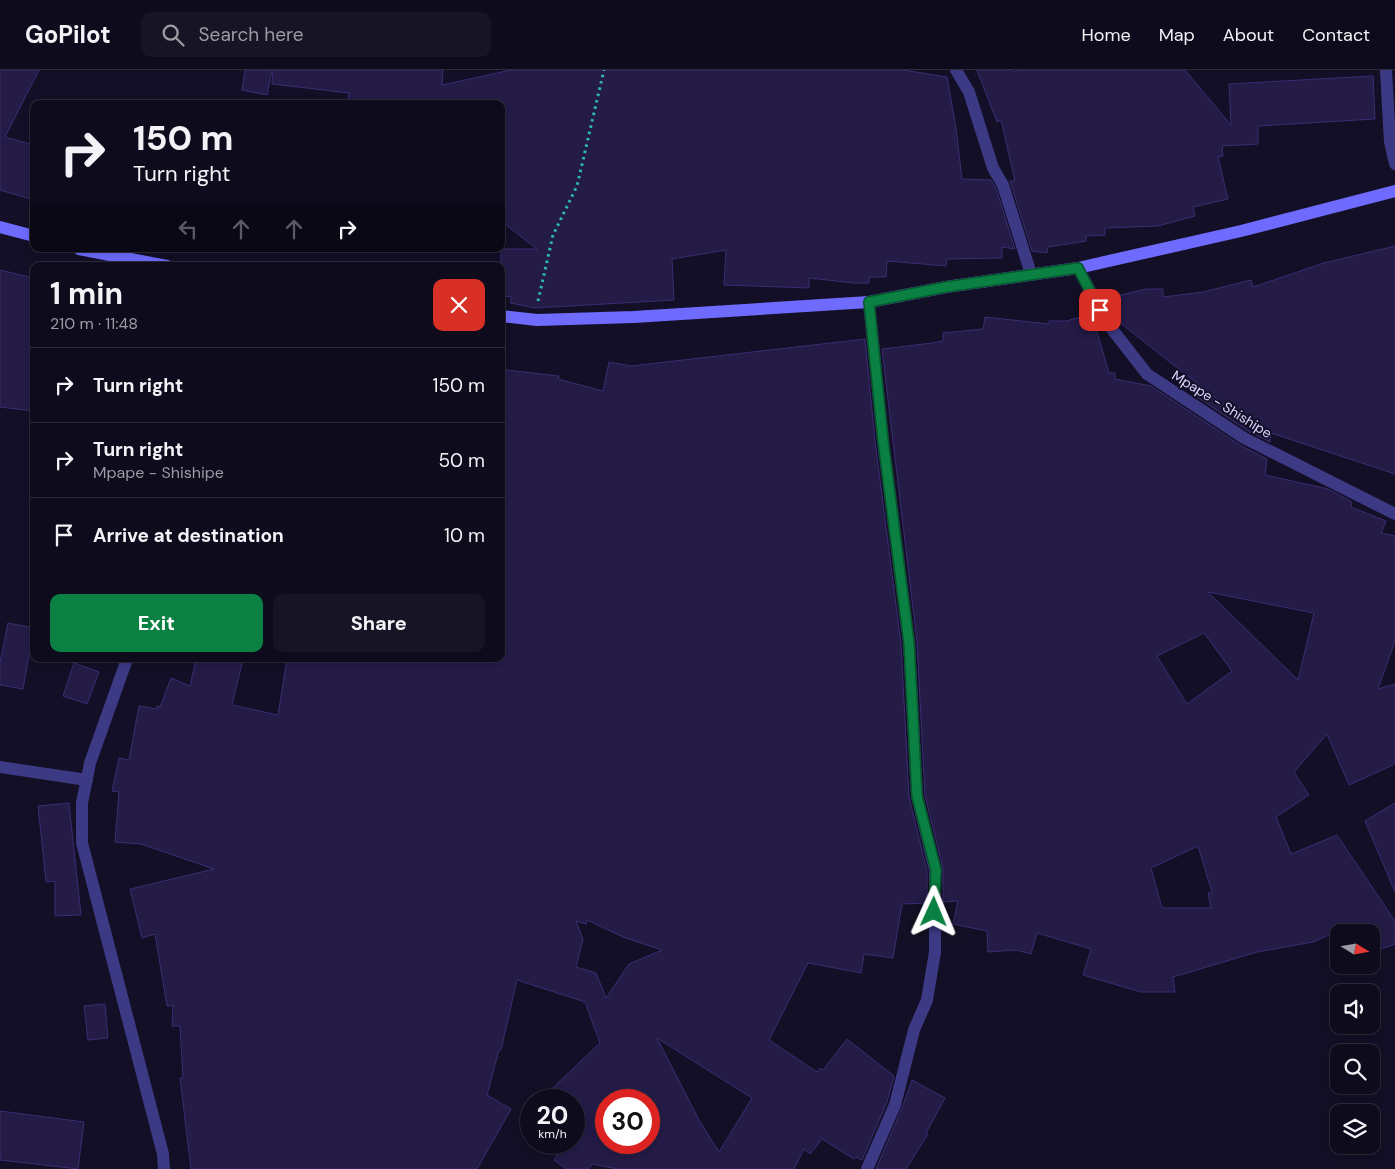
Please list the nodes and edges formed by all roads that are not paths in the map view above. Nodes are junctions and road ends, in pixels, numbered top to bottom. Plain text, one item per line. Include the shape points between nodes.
1 (956, 70) edge
2 (1386, 70) edge
3 (1395, 164) edge
4 (1395, 190) edge
5 (0, 227) edge
6 (30, 235) edge
7 (95, 252) edge
8 (147, 262) edge
9 (1078, 268) junction
10 (1031, 274) junction
11 (869, 302) junction
12 (505, 316) edge
13 (1395, 514) edge
14 (125, 662) edge
15 (0, 767) edge
16 (87, 780) junction
17 (164, 1169) edge
18 (867, 1169) edge

1 - 10 street via 969,92
2 - 3 street via 1390,142
4 - 9 street via 1241,231
5 - 6 street
7 - 8 street
9 - 10 street
9 - 13 street, Mpape - Shishipe via 1108,324 1147,374 1244,438
10 - 11 street
11 - 12 street via 634,317 537,320
11 - 18 street via 909,643 917,796 936,870 932,980 914,1030 895,1105
14 - 16 street
15 - 16 street
16 - 17 street via 82,803 82,843 163,1154

